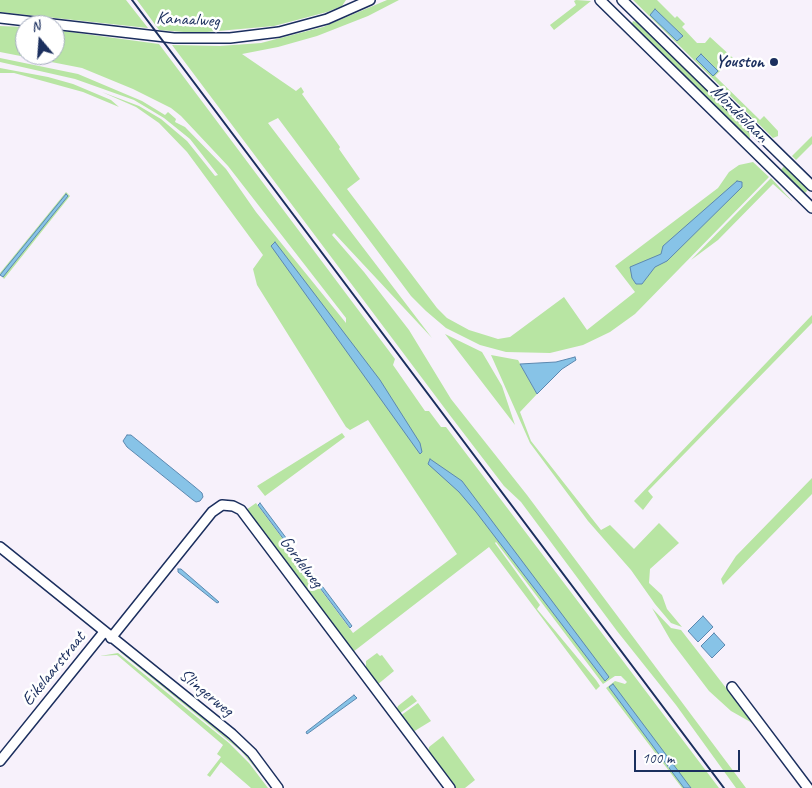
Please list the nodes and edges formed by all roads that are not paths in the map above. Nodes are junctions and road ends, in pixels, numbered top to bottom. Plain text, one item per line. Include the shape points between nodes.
1 (370, 0) edge
2 (600, 0) edge
3 (625, 2) edge
4 (608, 4) edge
5 (0, 18) edge
6 (622, 22) junction
7 (763, 138) junction
8 (753, 150) junction
9 (812, 186) edge
10 (812, 208) edge
11 (0, 547) edge
12 (108, 635) junction
13 (732, 686) dead end
14 (0, 761) edge
15 (278, 788) edge
16 (450, 788) edge
17 (808, 788) edge

1 - 5 street, Kanaalweg via 327,19 279,32 230,38 174,38
2 - 4 street, Mondeolaan
3 - 6 street via 627,15
3 - 7 street, Mondeolaan
4 - 6 street, Mondeolaan
6 - 8 street, Mondeolaan
7 - 8 street
7 - 9 street, Mondeolaan
8 - 10 street, Mondeolaan
11 - 12 street, Eikelaarstraat
12 - 14 street, Eikelaarstraat
12 - 15 street, Slingerweg via 232,734 252,753
12 - 16 street, Gordelweg via 212,512 222,505 233,506 241,510
13 - 17 street

